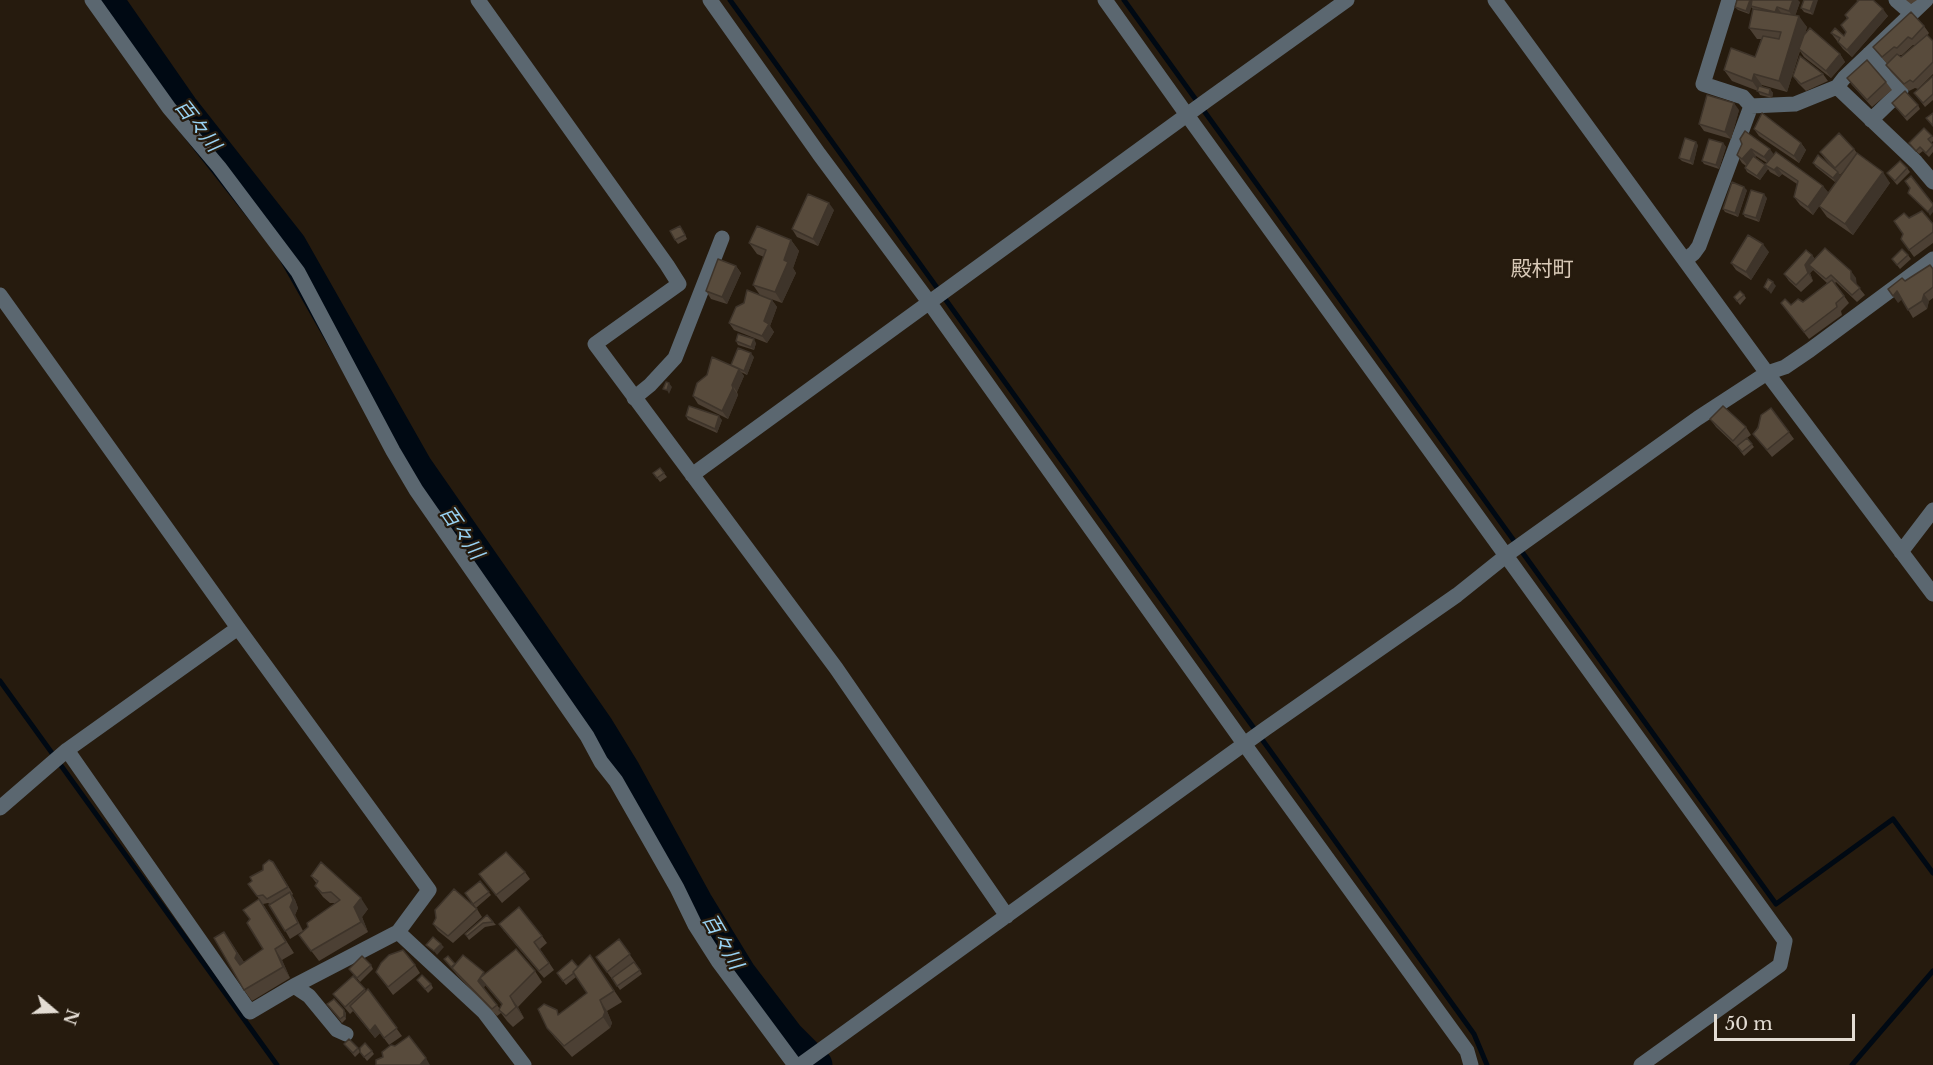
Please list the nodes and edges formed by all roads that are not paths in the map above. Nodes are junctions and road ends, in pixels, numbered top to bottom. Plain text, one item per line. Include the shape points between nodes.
1 (92, 0) edge
2 (478, 0) edge
3 (710, 0) edge
4 (1105, 0) edge
5 (1347, 0) edge
6 (1495, 0) edge
7 (1729, 0) edge
8 (1896, 0) edge
9 (1926, 0) edge
10 (1911, 13) junction
11 (1869, 54) junction
12 (1837, 87) junction
13 (1751, 106) junction
14 (1190, 113) junction
15 (1871, 120) junction
16 (1933, 182) edge
17 (722, 238) dead end
18 (1933, 259) edge
19 (1685, 260) junction
20 (679, 284) junction
21 (0, 295) edge
22 (698, 298) junction
23 (931, 300) junction
24 (1767, 373) junction
25 (634, 398) junction
26 (692, 475) junction
27 (1933, 510) edge
28 (1514, 550) junction
29 (1901, 552) junction
30 (1933, 594) edge
31 (237, 628) junction
32 (1248, 742) junction
33 (67, 750) junction
34 (0, 808) edge
35 (1007, 916) junction
36 (398, 932) junction
37 (294, 986) junction
38 (346, 1034) dead end
39 (524, 1065) edge
40 (797, 1065) edge
41 (1471, 1065) edge
42 (1641, 1065) edge

1 - 40 street via 169,108 298,272 416,490 616,781 718,961
2 - 20 street
3 - 23 street via 819,154
4 - 14 street
5 - 14 street
6 - 19 street
7 - 13 street via 1703,84 1743,98
8 - 10 street
9 - 10 street
10 - 11 street
11 - 12 street
11 - 15 street via 1901,91
12 - 13 street via 1795,104
12 - 15 street
13 - 19 street via 1699,246
14 - 23 street
14 - 28 street
15 - 16 street
17 - 22 street
18 - 24 street via 1810,350 1785,367
19 - 24 street
20 - 22 street
20 - 25 street via 595,344
21 - 31 street
22 - 25 street via 675,358
23 - 26 street
23 - 32 street
24 - 28 street
24 - 29 street
25 - 26 street
26 - 35 street via 836,668
27 - 29 street
28 - 32 street via 1457,595
28 - 42 street via 1785,941 1780,965
29 - 30 street
31 - 33 street
31 - 36 street via 429,890
32 - 35 street
32 - 41 street via 1467,1051
33 - 34 street
33 - 37 street via 250,1012
35 - 40 street
36 - 37 street
36 - 39 street via 484,1012
37 - 38 street via 309,996 337,1030

